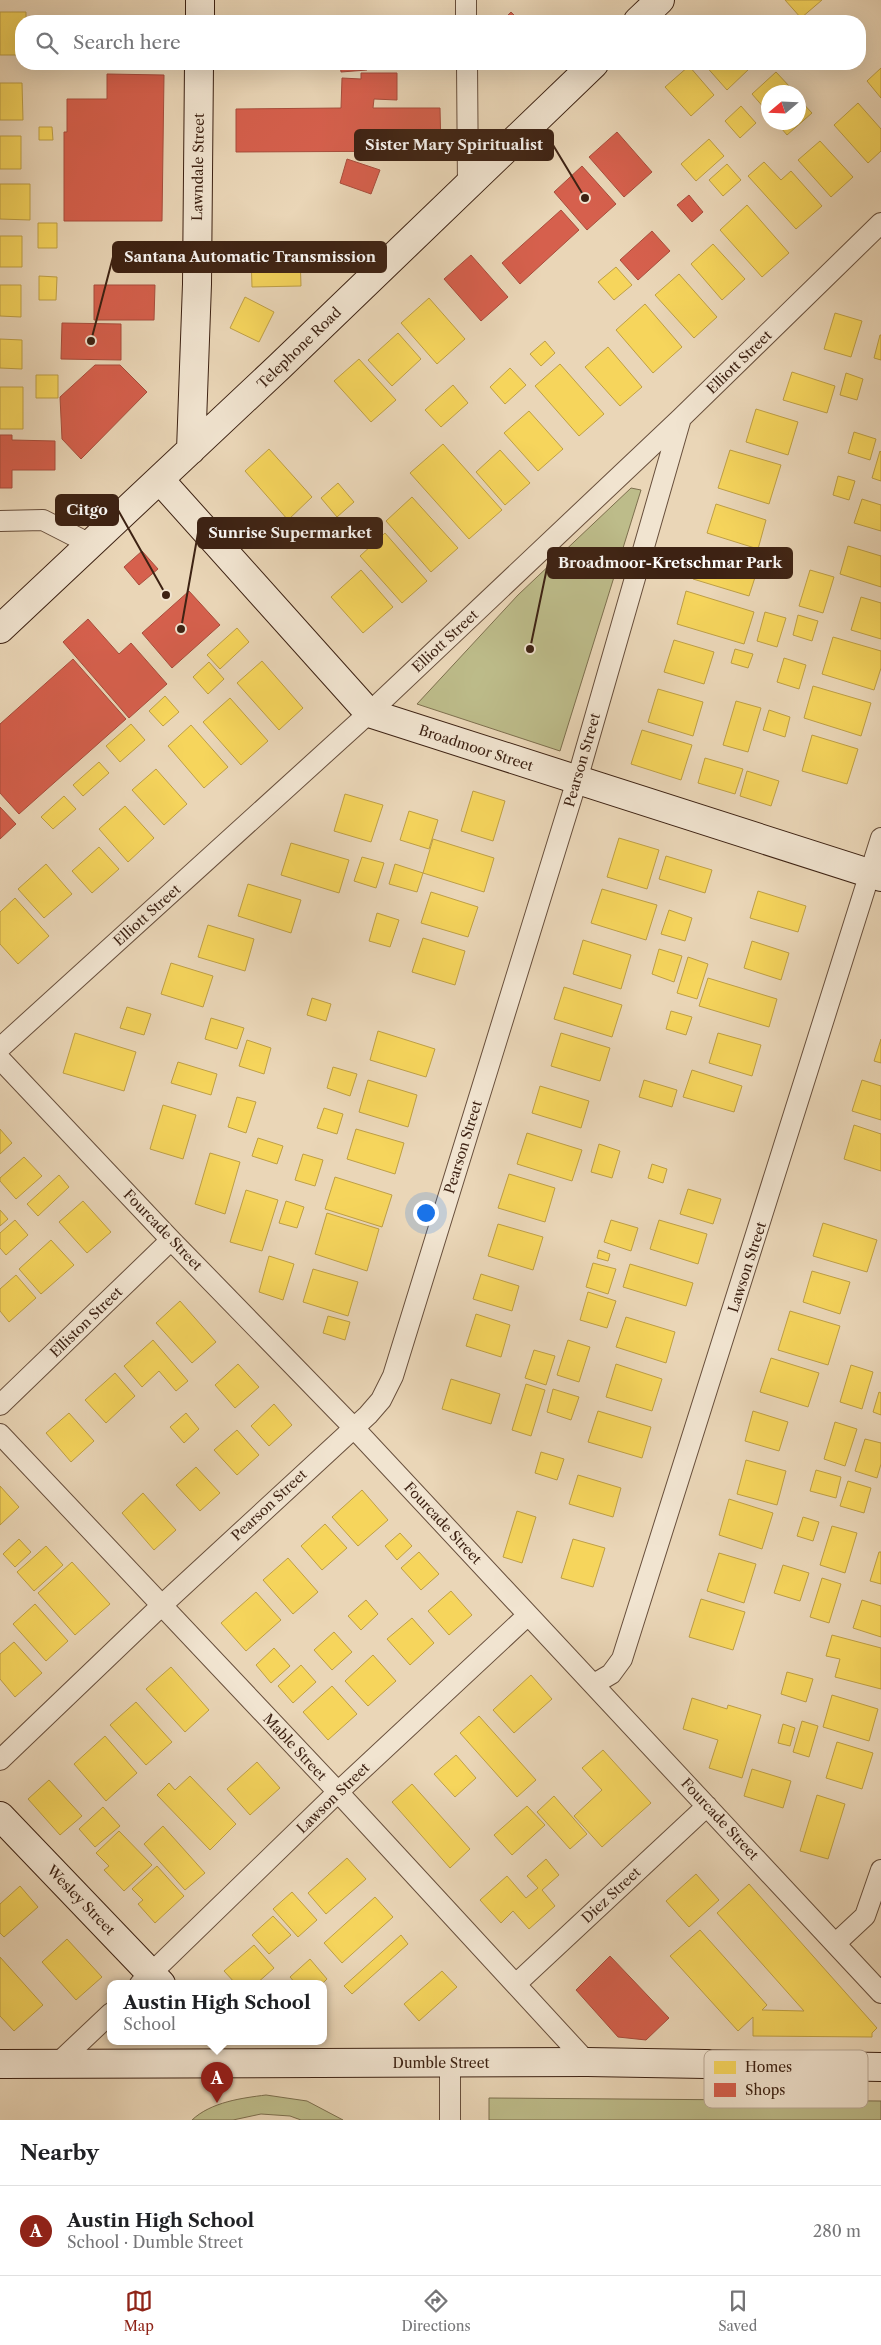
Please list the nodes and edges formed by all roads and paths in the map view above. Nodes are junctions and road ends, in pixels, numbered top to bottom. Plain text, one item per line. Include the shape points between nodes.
1 (200, 0) edge
2 (466, 0) edge
3 (660, 0) edge
4 (200, 15) edge
5 (466, 15) edge
6 (644, 15) edge
7 (199, 70) edge
8 (467, 70) edge
9 (588, 70) edge
10 (468, 187) junction
11 (881, 223) edge
12 (681, 418) junction
13 (191, 450) junction
14 (160, 480) junction
15 (0, 520) edge
16 (92, 545) junction
17 (0, 629) edge
18 (369, 713) junction
19 (577, 780) junction
20 (881, 838) edge
21 (875, 876) edge
22 (0, 1048) edge
23 (0, 1058) edge
24 (171, 1240) junction
25 (0, 1405) edge
26 (353, 1427) junction
27 (0, 1434) edge
28 (161, 1606) junction
29 (528, 1615) junction
30 (594, 1684) junction
31 (0, 1760) edge
32 (338, 1792) junction
33 (707, 1806) junction
34 (0, 1816) edge
35 (881, 1870) edge
36 (836, 1943) junction
37 (150, 1980) edge
38 (152, 1980) edge
39 (516, 1984) junction
40 (881, 1993) edge
41 (107, 2017) edge
42 (216, 2045) edge
43 (587, 2062) junction
44 (0, 2064) edge
45 (57, 2064) junction
46 (232, 2064) junction
47 (450, 2064) junction
48 (704, 2064) edge
49 (868, 2067) edge
50 (881, 2067) edge
51 (450, 2120) edge

1 - 4 street
2 - 5 street
3 - 6 street
7 - 13 street, Lawndale Street via 197,284
8 - 10 street
9 - 10 street, Telephone Road
10 - 13 street, Telephone Road
11 - 12 street, Elliott Street
12 - 18 street, Elliott Street
12 - 19 street, Pearson Street
13 - 14 street, Telephone Road
14 - 16 street, Telephone Road
14 - 18 street
15 - 16 street via 43,520
16 - 17 street, Telephone Road
18 - 19 street, Broadmoor Street
18 - 22 street, Elliott Street
19 - 21 street, Broadmoor Street
19 - 26 street, Pearson Street via 393,1376 381,1400
20 - 21 street, Lawson Street
21 - 30 street, Lawson Street via 622,1659 611,1674
23 - 24 street, Fourcade Street
24 - 25 street, Elliston Street
24 - 26 street, Fourcade Street
26 - 28 street, Pearson Street
26 - 29 street, Fourcade Street
27 - 28 street, Mable Street
28 - 31 street, Pearson Street
28 - 32 street, Mable Street
29 - 30 street, Fourcade Street
29 - 32 street, Lawson Street
30 - 33 street, Fourcade Street
32 - 38 street, Lawson Street
32 - 39 street, Mable Street
33 - 36 street, Fourcade Street
33 - 39 street, Diez Street
34 - 37 street, Wesley Street
35 - 36 street via 865,1916
36 - 40 street, Fourcade Street
39 - 43 street, Mable Street
41 - 45 street
42 - 46 street
43 - 47 street, Dumble Street
43 - 48 street, Dumble Street
44 - 45 street, Dumble Street
45 - 46 street, Dumble Street
46 - 47 street, Dumble Street
47 - 51 street
49 - 50 street, Dumble Street

